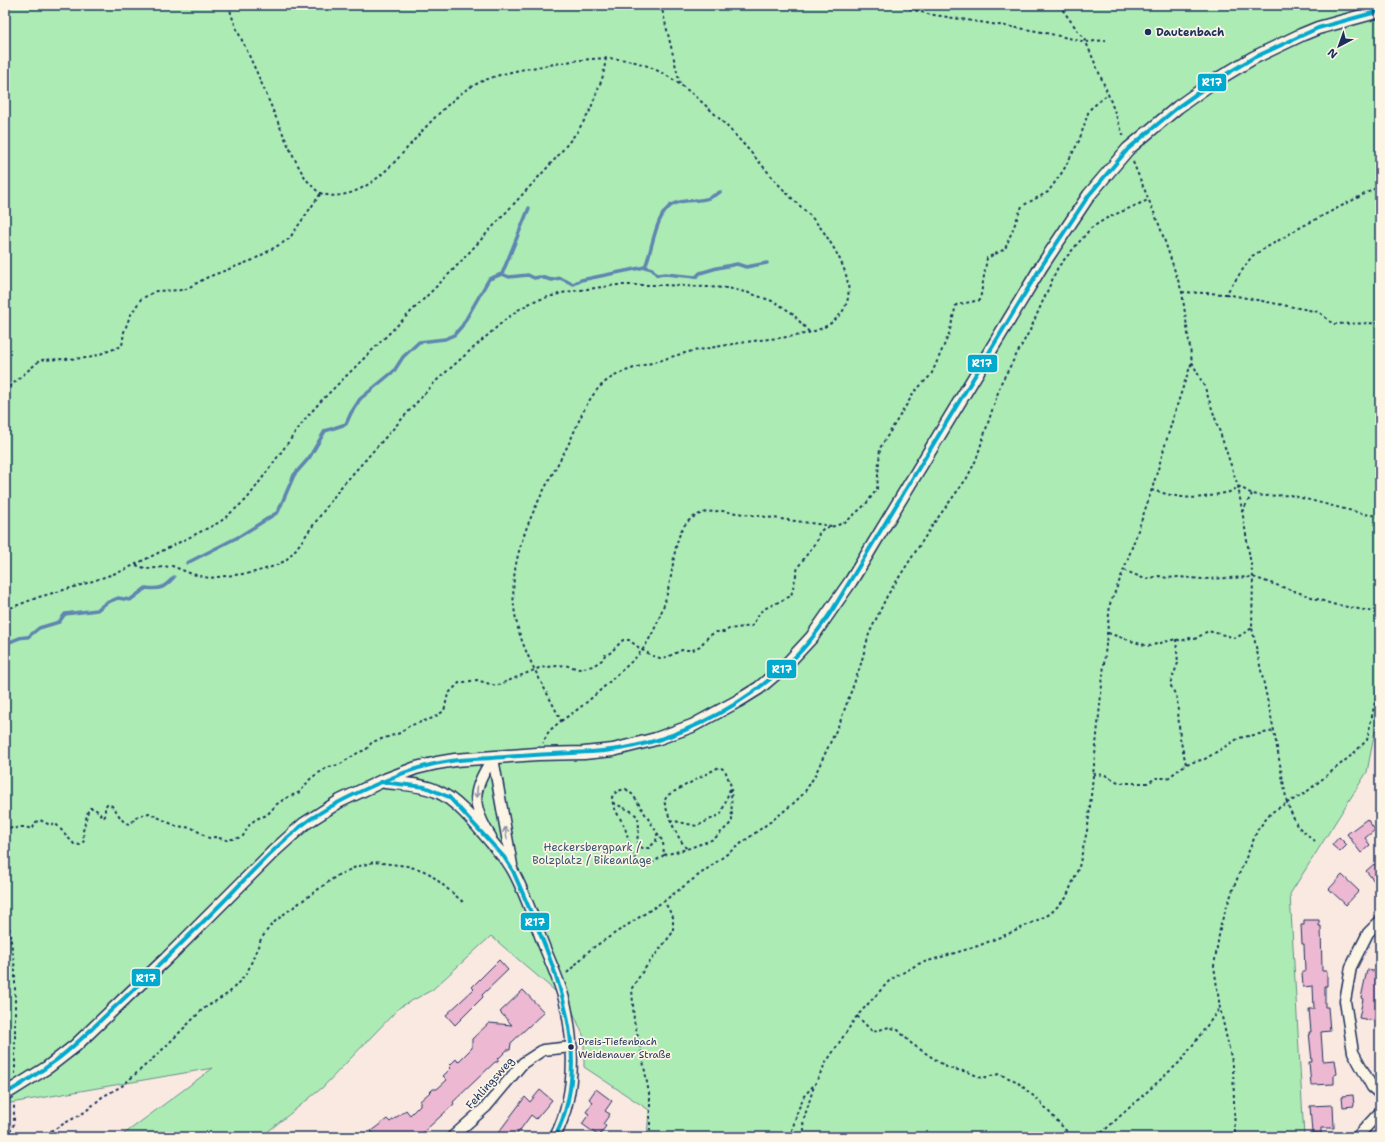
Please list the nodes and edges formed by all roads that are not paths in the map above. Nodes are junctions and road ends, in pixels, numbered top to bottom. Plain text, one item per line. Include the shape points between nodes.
1 (1380, 11) edge
2 (493, 758) junction
3 (382, 781) junction
4 (504, 857) junction
5 (513, 871) junction
6 (1380, 921) edge
7 (572, 1047) junction
8 (1380, 1094) edge
9 (10, 1098) edge
10 (1380, 1112) edge
11 (452, 1137) edge
12 (555, 1137) edge
13 (1357, 1137) edge

1 - 2 street via 1318,28 1253,58 1213,82 1173,111 1128,149 1089,195 1041,267 851,581 812,637 759,688 692,726 656,740 613,750
2 - 3 street via 437,763
2 -> 4 street via 479,782 476,802 489,834
5 -> 2 street
3 - 4 street via 425,787 449,797
3 - 9 street, bridge via 340,801 304,824 75,1046
4 - 5 street
5 - 7 street via 559,982
6 - 8 street via 1368,933 1351,967 1345,1001 1353,1052 1372,1087
7 - 11 street, Fehlingsweg via 543,1050 523,1063 486,1107
7 - 12 street via 572,1080 562,1123
10 - 13 street

